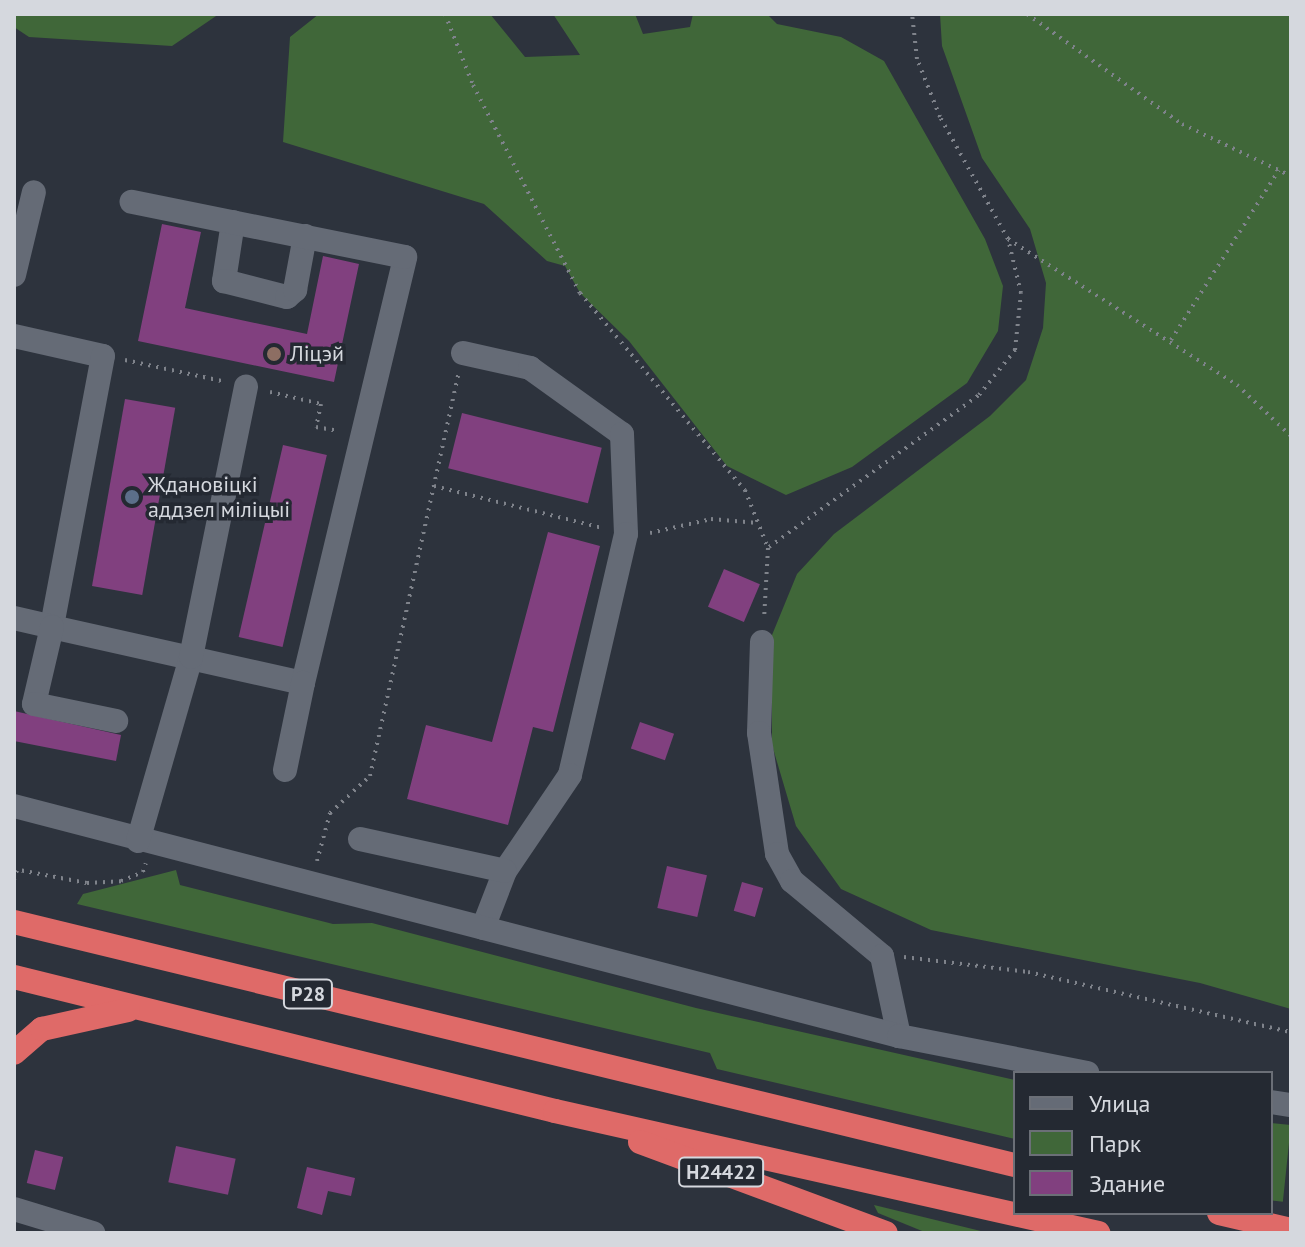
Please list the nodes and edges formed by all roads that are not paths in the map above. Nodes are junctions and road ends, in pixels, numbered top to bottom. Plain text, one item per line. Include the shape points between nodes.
1 (34, 192) dead end
2 (131, 202) dead end
3 (233, 222) junction
4 (305, 236) junction
5 (14, 275) edge
6 (14, 336) edge
7 (463, 353) road end
8 (246, 387) dead end
9 (14, 618) edge
10 (52, 627) junction
11 (762, 642) road end
12 (191, 657) junction
13 (303, 683) junction
14 (24, 701) edge
15 (116, 721) dead end
16 (285, 770) dead end
17 (14, 806) edge
18 (360, 839) dead end
19 (142, 851) junction
20 (505, 871) junction
21 (14, 922) edge
22 (483, 928) junction
23 (14, 977) edge
24 (159, 1011) junction
25 (899, 1036) junction
26 (14, 1053) edge
27 (1077, 1071) edge
28 (555, 1111) junction
29 (1013, 1165) edge
30 (14, 1209) edge
31 (1013, 1214) edge
32 (1018, 1215) edge
33 (1227, 1215) edge
34 (1291, 1230) edge
35 (93, 1233) edge
36 (886, 1233) edge
37 (1098, 1233) edge

1 - 5 street
2 - 3 street
3 - 4 street
3 - 4 street via 224,281 287,297 295,290
4 - 13 street via 405,257
6 - 10 street via 103,356
7 - 20 street via 530,368 622,434 626,534 570,775
8 - 12 street
9 - 10 street
10 - 12 street
10 - 14 street
11 - 25 street via 759,746 777,854 792,881 882,956
12 - 13 street
12 - 19 street
13 - 16 street
14 - 15 street
17 - 19 street
18 - 20 street
19 - 22 street
20 - 22 street
21 - 29 highway, Р28
22 - 25 street
23 - 24 highway, Р28
24 - 26 highway via 75,1017 42,1029
24 - 28 highway, Р28
25 - 27 street
28 - 31 highway, Р28
28 - 36 highway, Н24422
30 - 35 street
32 - 37 highway, Р28
33 - 34 highway

